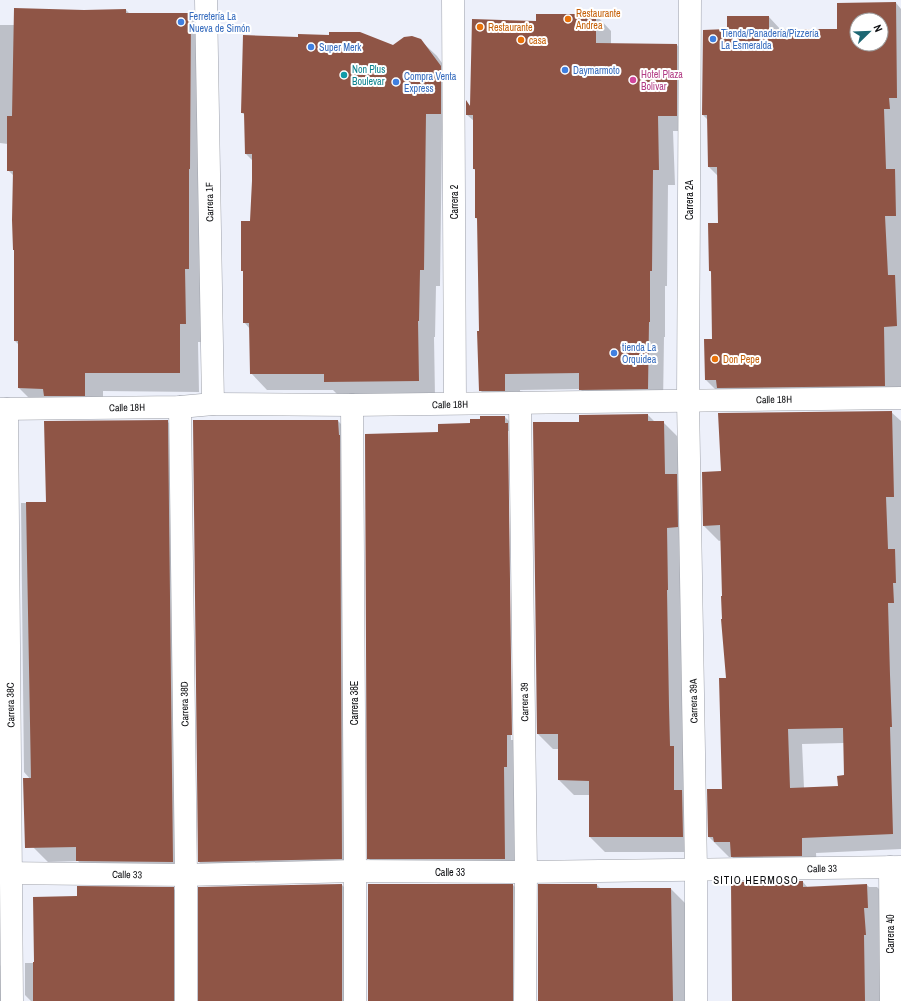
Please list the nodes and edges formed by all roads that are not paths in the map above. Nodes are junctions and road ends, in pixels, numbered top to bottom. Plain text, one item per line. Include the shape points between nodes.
1 (206, 0) edge
2 (453, 0) edge
3 (690, 0) edge
4 (901, 398) edge
5 (688, 400) junction
6 (520, 403) junction
7 (213, 404) junction
8 (456, 404) junction
9 (352, 405) junction
10 (180, 407) junction
11 (4, 409) edge
12 (896, 867) edge
13 (696, 870) junction
14 (355, 871) junction
15 (526, 872) junction
16 (6, 873) edge
17 (186, 875) junction
18 (12, 1001) edge
19 (186, 1001) edge
20 (355, 1001) edge
21 (525, 1001) edge
22 (696, 1001) edge
23 (891, 1001) edge

1 - 7 street, Carrera 1F
2 - 8 street, Carrera 2
3 - 5 street, Carrera 2A
4 - 5 street, Calle 18H
5 - 6 street, Calle 18H
5 - 13 street, Carrera 39A
6 - 8 street, Calle 18H
6 - 15 street, Carrera 39
7 - 9 street, Calle 18H
7 - 10 street, Calle 18H
8 - 9 street, Calle 18H
9 - 14 street, Carrera 38E
10 - 11 street, Calle 18H
10 - 17 street, Carrera 38D
11 - 16 street, Carrera 38C
12 - 13 street, Calle 33
12 - 23 street, Carrera 40
13 - 15 street, Calle 33
13 - 22 street, Carrera 39A
14 - 15 street, Calle 33
14 - 17 street, Calle 33
14 - 20 street, Carrera 38E
15 - 21 street, Carrera 39
16 - 17 street, Calle 33
16 - 18 street, Carrera 38C
17 - 19 street, Carrera 38D

